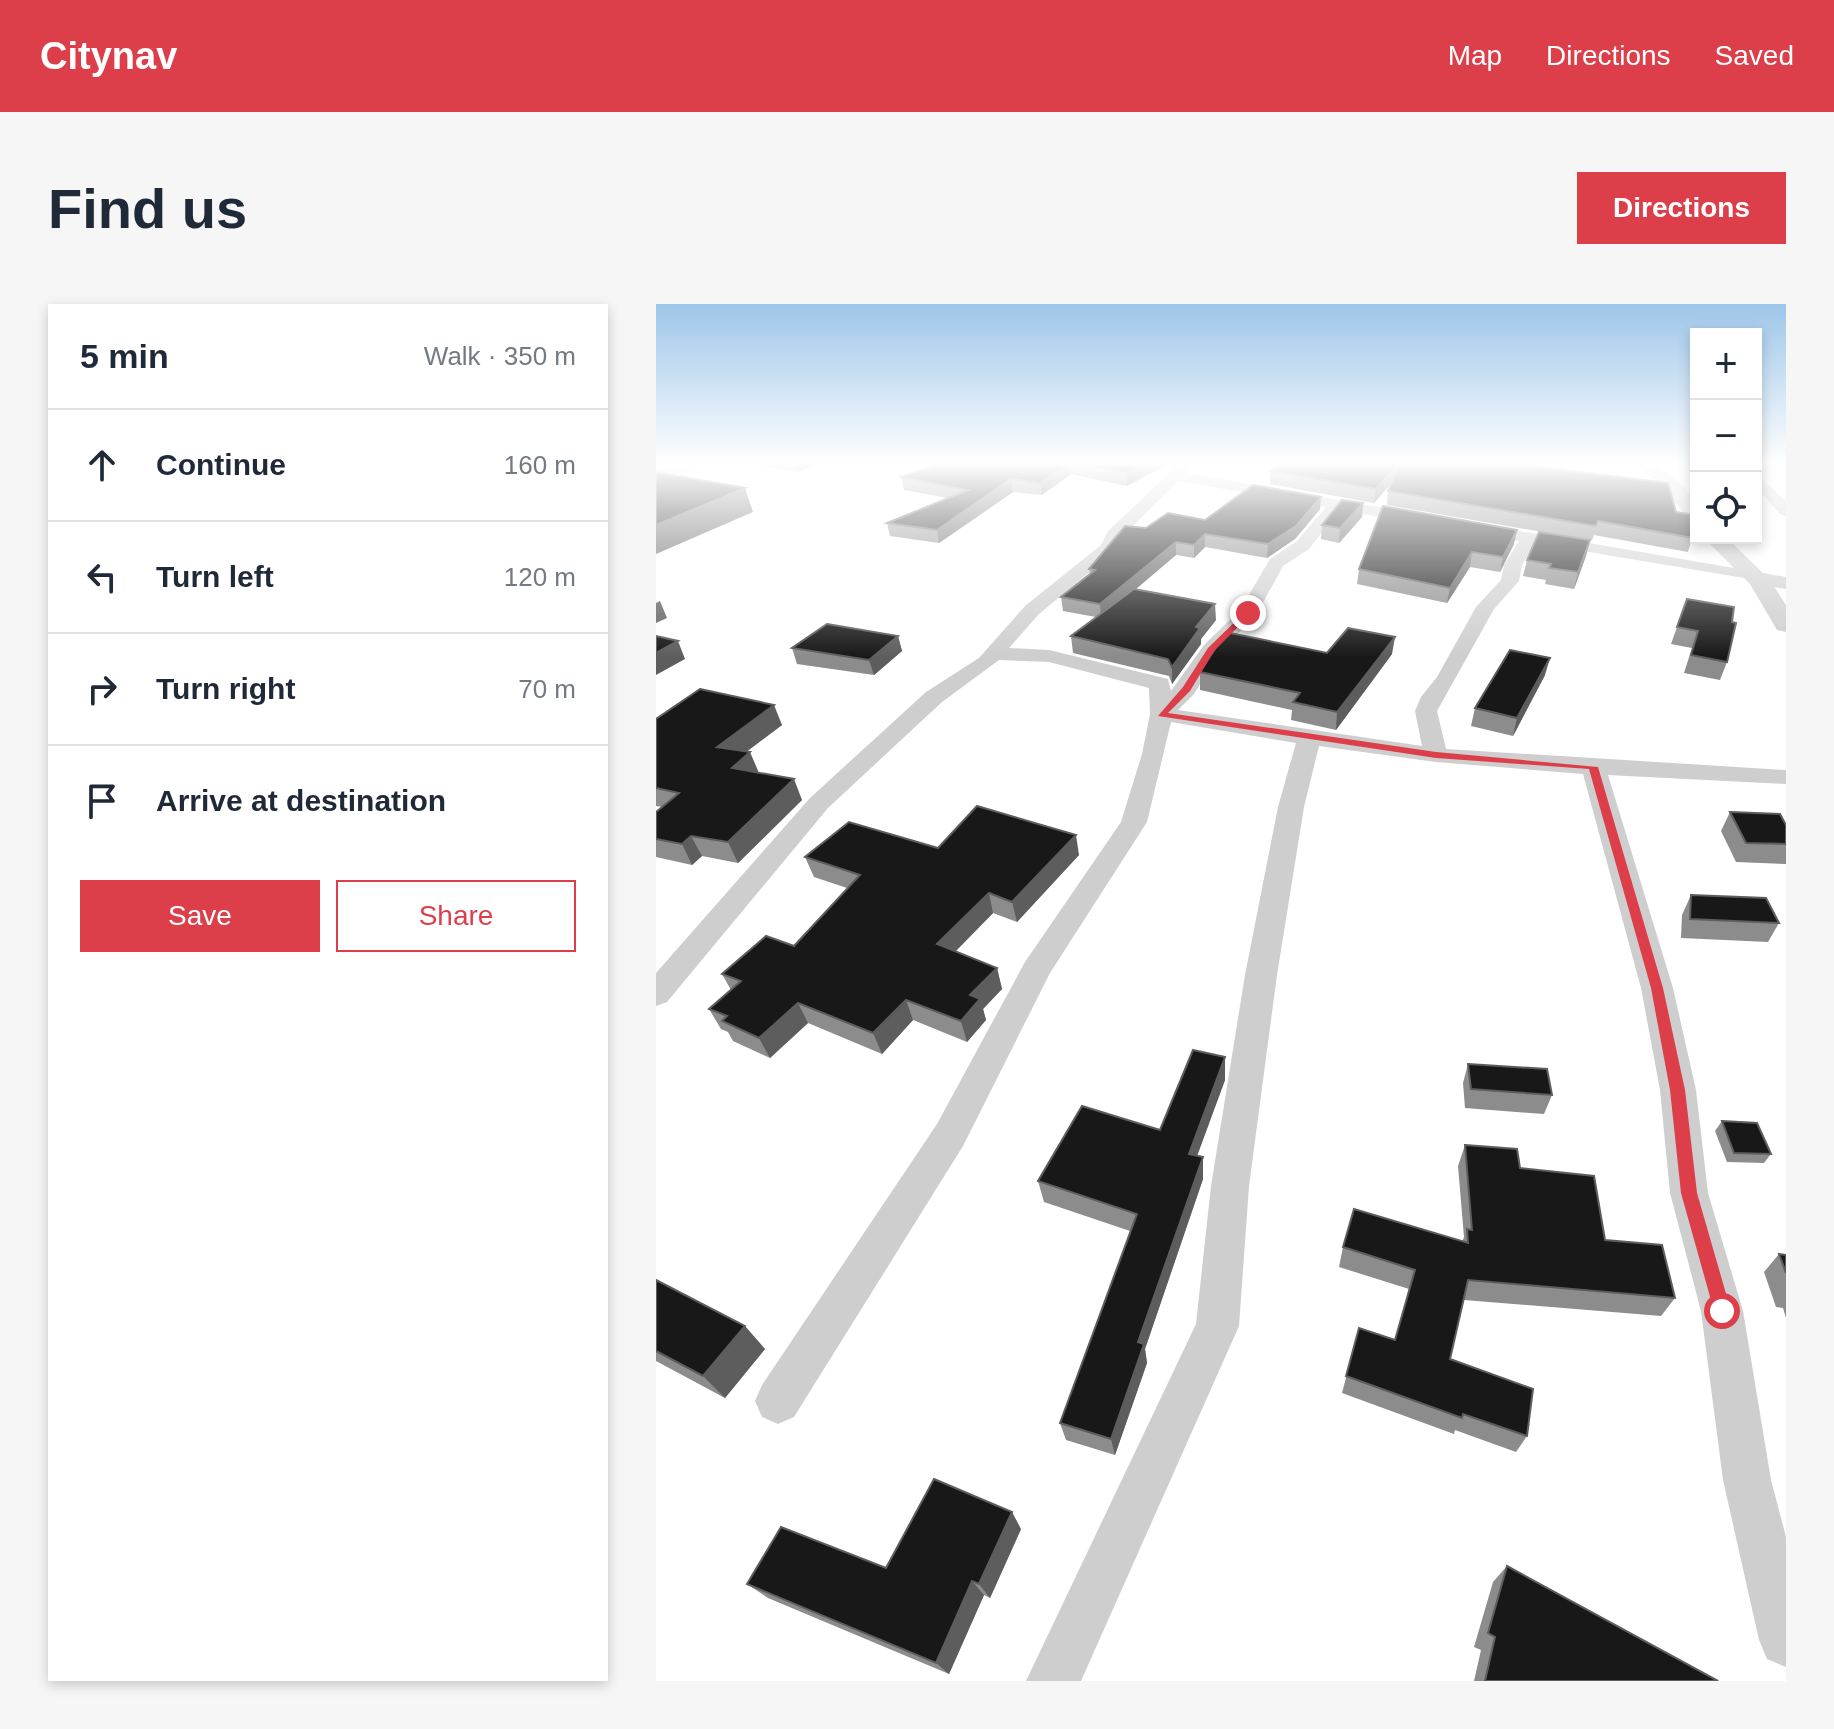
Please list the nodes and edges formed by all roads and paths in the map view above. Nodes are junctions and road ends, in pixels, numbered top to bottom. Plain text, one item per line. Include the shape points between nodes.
1 (1121, 528) edge
2 (1317, 528) edge
3 (1476, 528) edge
4 (1530, 537) junction
5 (1721, 544) edge
6 (1755, 577) junction
7 (1786, 583) edge
8 (1786, 625) edge
9 (994, 654) junction
10 (1161, 714) junction
11 (1309, 738) junction
12 (1436, 755) junction
13 (1593, 767) junction
14 (1786, 777) edge
15 (656, 994) edge
16 (778, 1401) dead end
17 (1786, 1640) edge
18 (1053, 1681) edge

1 - 9 street via 1108,548 1032,610
2 - 10 street via 1276,563 1248,613 1211,649 1186,689
3 - 4 street
4 - 6 street
4 - 12 street via 1510,581 1486,607 1432,697 1426,711
5 - 6 street
6 - 7 street
6 - 8 street
9 - 10 street via 1049,656 1160,684
9 - 15 street via 934,697 819,803
10 - 11 street
10 - 16 street via 1134,822 1036,970 950,1135
11 - 12 street
11 - 18 street via 1261,975 1230,1186 1217,1326
12 - 13 street
13 - 14 street
13 - 17 street via 1657,988 1678,1090 1689,1193 1722,1311 1747,1480

